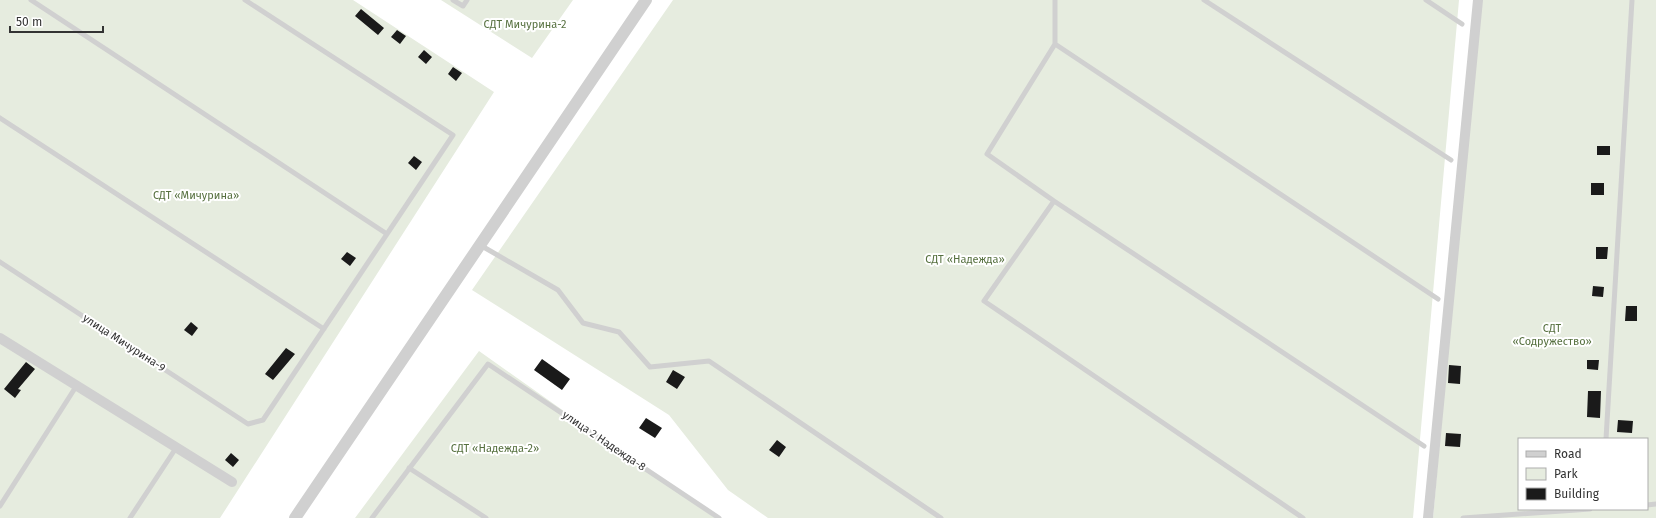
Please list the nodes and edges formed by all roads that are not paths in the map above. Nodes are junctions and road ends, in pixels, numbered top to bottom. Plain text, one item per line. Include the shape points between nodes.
1 (31, 0) edge
2 (245, 0) edge
3 (453, 0) edge
4 (467, 0) edge
5 (646, 0) edge
6 (1055, 0) edge
7 (1204, 0) edge
8 (1426, 0) edge
9 (1478, 0) edge
10 (1632, 0) edge
11 (1462, 24) dead end
12 (1055, 44) junction
13 (0, 118) edge
14 (1450, 160) dead end
15 (1054, 201) junction
16 (387, 234) junction
17 (480, 244) junction
18 (0, 262) edge
19 (1438, 299) dead end
20 (324, 329) junction
21 (0, 338) edge
22 (77, 385) junction
23 (1606, 438) edge
24 (1424, 446) dead end
25 (176, 448) junction
26 (410, 468) junction
27 (232, 482) dead end
28 (0, 506) edge
29 (1576, 510) edge
30 (130, 518) edge
31 (296, 518) edge
32 (372, 518) edge
33 (486, 518) edge
34 (719, 518) edge
35 (942, 518) edge
36 (1303, 518) edge
37 (1428, 518) edge
38 (1463, 518) edge

1 - 16 lane
2 - 16 lane via 454,135
3 - 4 lane via 463,6
5 - 17 street
6 - 12 lane
7 - 14 lane
8 - 11 lane
9 - 37 street
10 - 23 lane
12 - 15 lane via 987,154
12 - 19 lane
13 - 20 lane
15 - 24 lane
15 - 36 lane via 984,301
16 - 20 lane
17 - 31 street
17 - 35 lane via 558,290 583,324 619,332 650,367 709,361
18 - 20 lane, улица Мичурина-9 via 248,424 263,420
21 - 22 street
22 - 25 street
22 - 28 lane
25 - 27 street
25 - 30 lane
26 - 32 lane
26 - 33 lane
26 - 34 lane, улица 2 Надежда-8 via 488,364
29 - 38 lane

